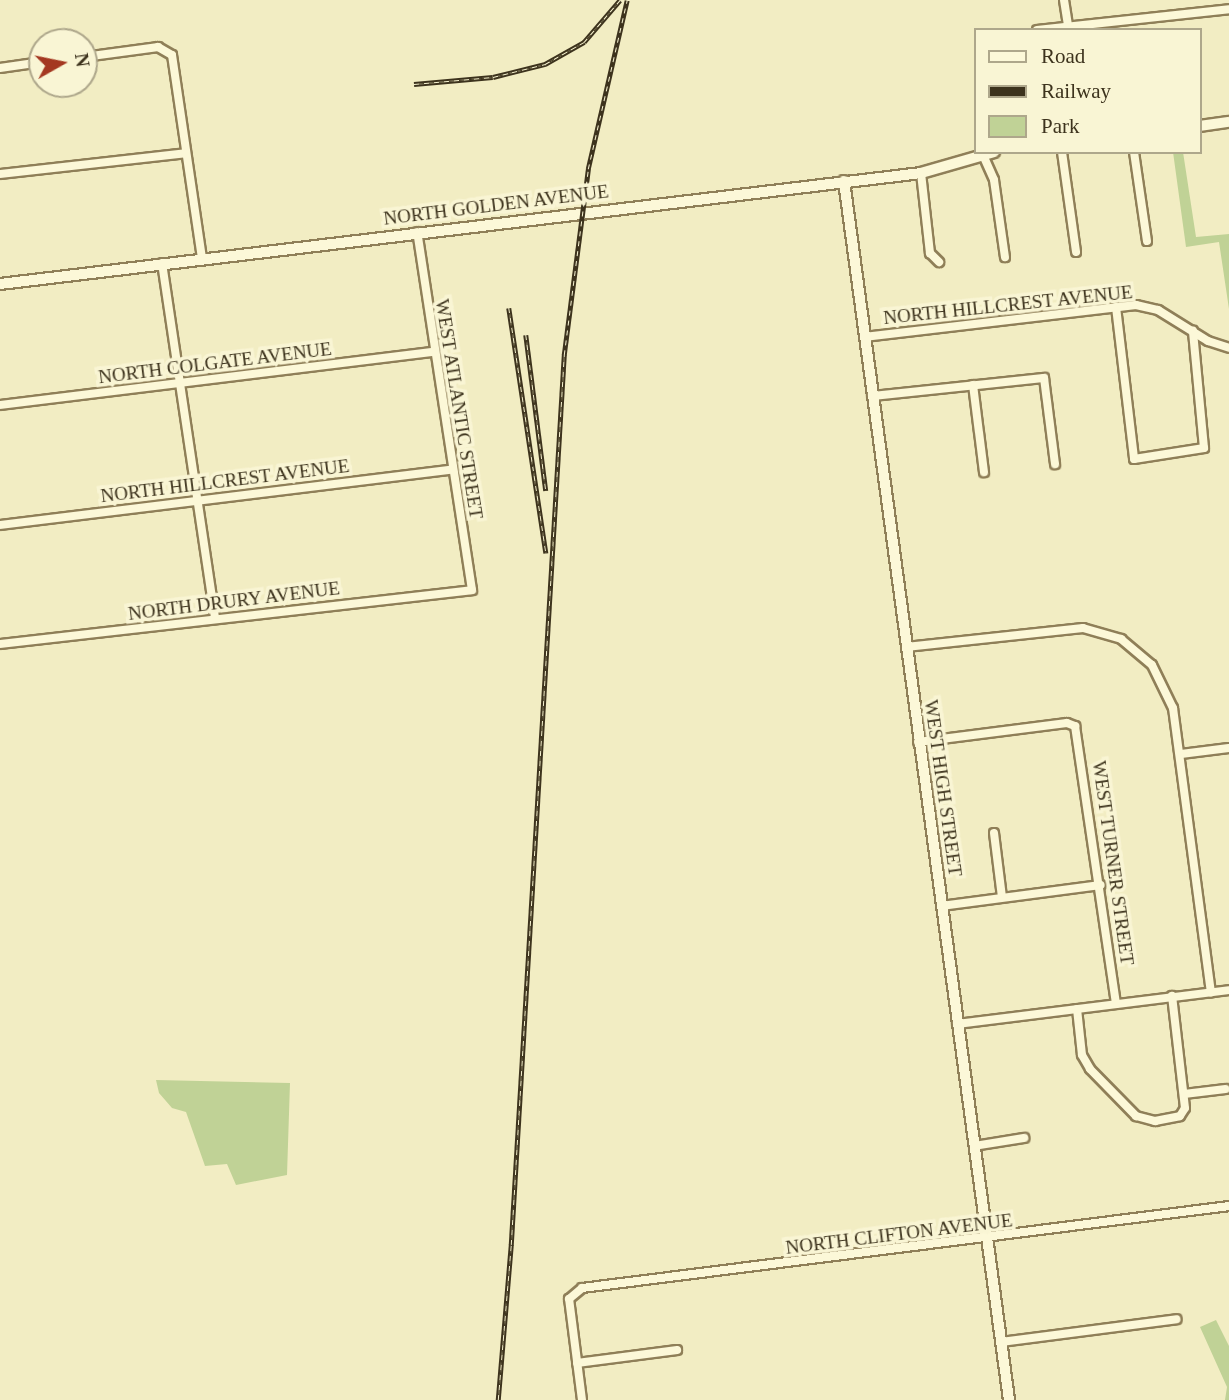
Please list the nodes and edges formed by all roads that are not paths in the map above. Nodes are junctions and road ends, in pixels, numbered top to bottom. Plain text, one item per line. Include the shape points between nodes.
1 (1064, 0) edge
2 (1229, 9) edge
3 (1068, 28) edge
4 (1076, 28) edge
5 (98, 55) edge
6 (28, 64) edge
7 (0, 68) edge
8 (1229, 122) edge
9 (1201, 125) edge
10 (186, 153) junction
11 (989, 154) edge
12 (1062, 154) edge
13 (1134, 154) edge
14 (921, 173) junction
15 (0, 174) edge
16 (844, 181) junction
17 (417, 232) junction
18 (1147, 241) dead end
19 (1076, 252) dead end
20 (1005, 257) dead end
21 (202, 258) junction
22 (939, 262) dead end
23 (162, 263) junction
24 (0, 284) edge
25 (1115, 307) junction
26 (1193, 331) junction
27 (864, 337) junction
28 (1229, 348) edge
29 (434, 352) junction
30 (179, 383) junction
31 (973, 385) junction
32 (872, 396) junction
33 (0, 405) edge
34 (1055, 464) dead end
35 (453, 469) junction
36 (984, 472) dead end
37 (197, 501) junction
38 (0, 525) edge
39 (472, 590) joint
40 (215, 619) junction
41 (0, 644) edge
42 (906, 648) junction
43 (918, 742) junction
44 (1229, 748) edge
45 (1181, 754) junction
46 (994, 834) dead end
47 (1101, 885) junction
48 (1003, 897) junction
49 (941, 906) junction
50 (1229, 990) edge
51 (1211, 992) junction
52 (1172, 996) junction
53 (1116, 1004) junction
54 (1077, 1009) junction
55 (957, 1024) junction
56 (1226, 1089) dead end
57 (1184, 1094) junction
58 (1024, 1138) dead end
59 (974, 1146) junction
60 (1229, 1206) edge
61 (986, 1239) junction
62 (1177, 1319) dead end
63 (1001, 1342) junction
64 (677, 1350) dead end
65 (577, 1363) junction
66 (582, 1400) edge
67 (1009, 1400) edge

1 - 3 street
2 - 4 street
5 - 10 street via 158,47 168,50
6 - 7 street
8 - 9 street
10 - 15 street
10 - 21 street
11 - 14 street, NORTH GOLDEN AVENUE
11 - 20 street
12 - 19 street
13 - 18 street
14 - 16 street, NORTH GOLDEN AVENUE
14 - 22 street via 930,253
16 - 17 street, NORTH GOLDEN AVENUE
16 - 27 street, WEST HIGH STREET
17 - 21 street, NORTH GOLDEN AVENUE
17 - 29 street, WEST ATLANTIC STREET
21 - 23 street, NORTH GOLDEN AVENUE
23 - 24 street, NORTH GOLDEN AVENUE
23 - 30 street
25 - 26 street, NORTH HILLCREST AVENUE via 1148,306
25 - 26 street via 1134,459 1204,448
25 - 27 street, NORTH HILLCREST AVENUE
26 - 28 street, NORTH HILLCREST AVENUE
27 - 32 street, WEST HIGH STREET
29 - 30 street, NORTH COLGATE AVENUE
29 - 35 street, WEST ATLANTIC STREET
30 - 33 street, NORTH COLGATE AVENUE
30 - 37 street
31 - 32 street
31 - 34 street via 1044,378
31 - 36 street
32 - 42 street, WEST HIGH STREET
35 - 37 street, NORTH HILLCREST AVENUE
35 - 39 street, WEST ATLANTIC STREET
37 - 38 street, NORTH HILLCREST AVENUE
37 - 40 street
39 - 40 street, NORTH DRURY AVENUE
40 - 41 street, NORTH DRURY AVENUE
42 - 43 street, WEST HIGH STREET
42 - 45 street via 1074,628 1107,633 1133,647 1157,671 1169,692
43 - 47 street, WEST TURNER STREET via 1067,723 1075,726
43 - 49 street, WEST HIGH STREET
44 - 45 street
45 - 51 street
46 - 48 street
47 - 48 street
47 - 53 street, WEST TURNER STREET
48 - 49 street
49 - 55 street, WEST HIGH STREET
50 - 51 street
51 - 52 street
52 - 53 street
52 - 57 street
53 - 54 street
54 - 55 street
54 - 57 street via 1087,1065 1136,1116 1151,1121 1180,1116 1185,1110
55 - 59 street, WEST HIGH STREET
56 - 57 street
58 - 59 street
59 - 61 street, WEST HIGH STREET
60 - 61 street, NORTH CLIFTON AVENUE
61 - 63 street, WEST HIGH STREET
61 - 65 street, NORTH CLIFTON AVENUE via 594,1286 573,1293 570,1309
62 - 63 street
63 - 67 street, WEST HIGH STREET
64 - 65 street
65 - 66 street

